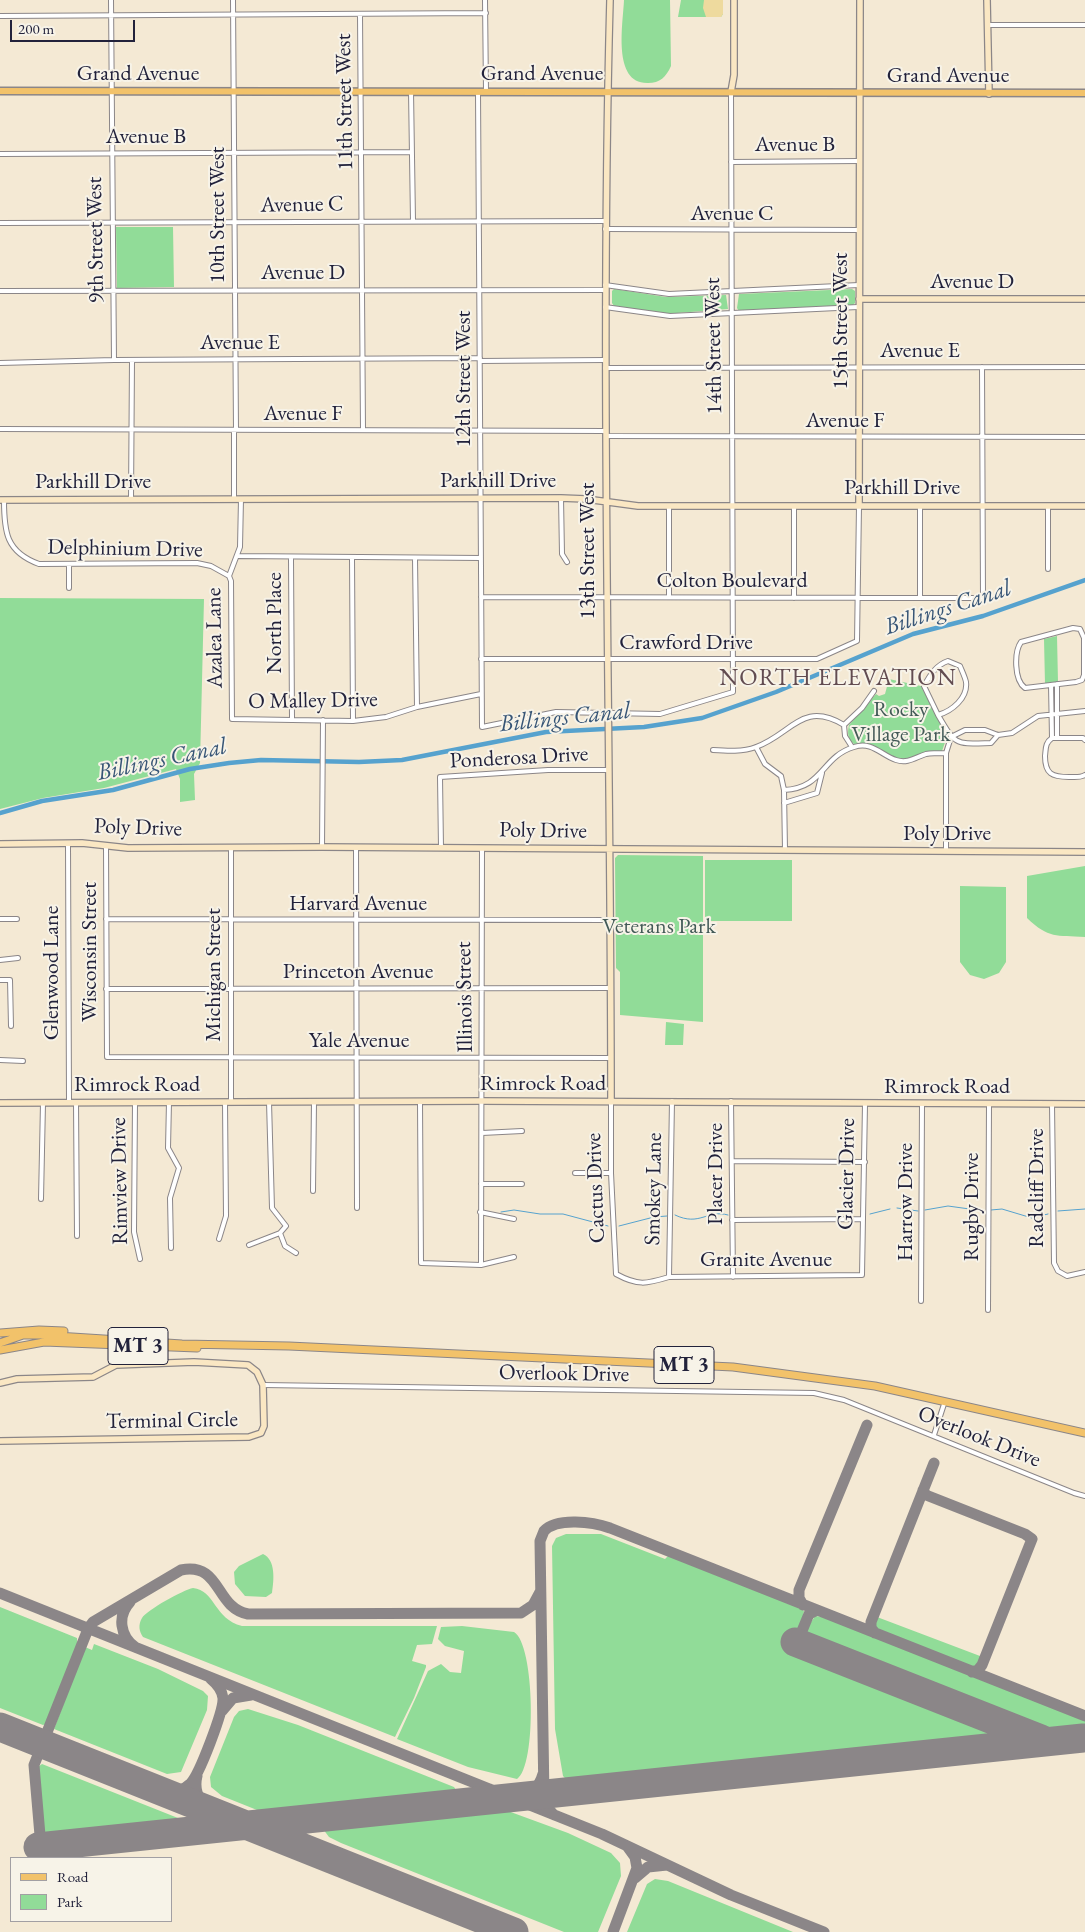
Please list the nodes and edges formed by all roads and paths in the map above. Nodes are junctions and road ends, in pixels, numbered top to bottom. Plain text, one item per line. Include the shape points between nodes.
1 (111, 0) edge
2 (232, 0) edge
3 (485, 0) edge
4 (610, 0) edge
5 (734, 0) edge
6 (860, 0) edge
7 (987, 0) edge
8 (486, 13) junction
9 (233, 14) junction
10 (360, 14) junction
11 (111, 15) junction
12 (0, 16) edge
13 (987, 25) junction
14 (1085, 25) edge
15 (0, 91) edge
16 (112, 91) junction
17 (233, 91) junction
18 (411, 91) junction
19 (486, 91) junction
20 (607, 91) junction
21 (361, 92) junction
22 (478, 92) junction
23 (731, 92) junction
24 (859, 94) junction
25 (989, 94) junction
26 (1085, 94) edge
27 (362, 152) junction
28 (411, 152) junction
29 (234, 153) junction
30 (0, 154) edge
31 (112, 154) junction
32 (730, 162) junction
33 (859, 162) junction
34 (362, 220) junction
35 (413, 221) junction
36 (479, 221) junction
37 (605, 221) junction
38 (112, 222) junction
39 (234, 222) junction
40 (0, 223) edge
41 (605, 229) junction
42 (730, 230) junction
43 (859, 230) junction
44 (858, 285) junction
45 (605, 287) junction
46 (362, 290) junction
47 (480, 290) junction
48 (235, 291) junction
49 (731, 291) junction
50 (0, 292) edge
51 (113, 292) junction
52 (858, 299) junction
53 (1085, 299) edge
54 (605, 307) junction
55 (858, 308) junction
56 (731, 313) junction
57 (236, 359) junction
58 (363, 359) junction
59 (480, 359) junction
60 (114, 360) junction
61 (132, 360) junction
62 (606, 360) junction
63 (0, 363) edge
64 (606, 368) junction
65 (732, 368) junction
66 (858, 368) junction
67 (982, 368) junction
68 (1085, 368) edge
69 (0, 429) edge
70 (132, 429) junction
71 (235, 430) junction
72 (363, 430) junction
73 (480, 430) junction
74 (606, 434) junction
75 (732, 436) junction
76 (982, 436) junction
77 (1085, 436) edge
78 (859, 437) junction
79 (481, 498) junction
80 (561, 498) junction
81 (237, 499) junction
82 (2, 500) edge
83 (131, 500) junction
84 (606, 502) junction
85 (669, 506) junction
86 (733, 506) junction
87 (794, 506) junction
88 (858, 506) junction
89 (920, 506) junction
90 (983, 506) junction
91 (1048, 506) junction
92 (1085, 506) edge
93 (238, 556) junction
94 (352, 557) junction
95 (291, 558) junction
96 (415, 558) junction
97 (481, 558) junction
98 (567, 562) dead end
99 (69, 564) junction
100 (1048, 570) dead end
101 (229, 576) junction
102 (69, 588) dead end
103 (481, 597) junction
104 (606, 597) junction
105 (669, 597) junction
106 (733, 598) junction
107 (794, 598) junction
108 (857, 598) junction
109 (920, 598) junction
110 (857, 641) joint
111 (481, 659) junction
112 (607, 659) junction
113 (733, 659) junction
114 (1057, 684) junction
115 (1051, 685) junction
116 (874, 691) dead end
117 (481, 694) junction
118 (418, 707) junction
119 (1085, 711) edge
120 (608, 714) junction
121 (938, 714) junction
122 (1052, 714) junction
123 (1057, 714) junction
124 (232, 719) joint
125 (292, 719) junction
126 (323, 720) junction
127 (353, 721) junction
128 (844, 725) junction
129 (998, 734) junction
130 (951, 736) junction
131 (1052, 738) junction
132 (1057, 738) junction
133 (1085, 740) edge
134 (756, 747) junction
135 (852, 747) junction
136 (713, 750) dead end
137 (946, 753) junction
138 (824, 768) junction
139 (609, 770) junction
140 (1085, 775) edge
141 (784, 790) junction
142 (784, 803) junction
143 (68, 843) junction
144 (0, 844) edge
145 (106, 846) junction
146 (322, 847) junction
147 (356, 847) junction
148 (230, 848) junction
149 (441, 848) junction
150 (482, 848) junction
151 (610, 850) junction
152 (785, 850) junction
153 (946, 851) junction
154 (1085, 852) edge
155 (0, 919) edge
156 (17, 919) dead end
157 (106, 919) junction
158 (356, 919) junction
159 (481, 920) junction
160 (610, 920) junction
161 (230, 921) junction
162 (18, 958) dead end
163 (0, 960) edge
164 (0, 980) edge
165 (356, 988) junction
166 (610, 988) junction
167 (106, 989) junction
168 (231, 989) junction
169 (481, 989) junction
170 (11, 1026) dead end
171 (107, 1057) joint
172 (230, 1058) junction
173 (356, 1058) junction
174 (482, 1058) junction
175 (610, 1058) junction
176 (0, 1060) edge
177 (23, 1061) dead end
178 (482, 1101) junction
179 (672, 1101) junction
180 (731, 1101) junction
181 (43, 1102) junction
182 (69, 1102) junction
183 (76, 1102) junction
184 (135, 1102) junction
185 (169, 1102) junction
186 (228, 1102) junction
187 (269, 1102) junction
188 (314, 1102) junction
189 (357, 1102) junction
190 (420, 1102) junction
191 (611, 1102) junction
192 (0, 1103) edge
193 (864, 1104) junction
194 (922, 1104) junction
195 (989, 1104) junction
196 (1052, 1104) junction
197 (1085, 1104) edge
198 (522, 1132) dead end
199 (482, 1133) junction
200 (732, 1161) junction
201 (865, 1162) junction
202 (575, 1174) dead end
203 (611, 1174) junction
204 (481, 1184) junction
205 (522, 1184) dead end
206 (313, 1191) dead end
207 (41, 1199) dead end
208 (357, 1208) dead end
209 (480, 1212) junction
210 (514, 1219) dead end
211 (863, 1219) junction
212 (732, 1220) junction
213 (280, 1233) junction
214 (76, 1236) dead end
215 (219, 1239) dead end
216 (249, 1245) dead end
217 (171, 1248) dead end
218 (296, 1253) dead end
219 (514, 1257) dead end
220 (140, 1259) dead end
221 (481, 1265) junction
222 (1085, 1272) edge
223 (616, 1274) joint
224 (862, 1275) joint
225 (670, 1277) junction
226 (733, 1277) junction
227 (921, 1301) dead end
228 (988, 1310) dead end
229 (0, 1333) edge
230 (109, 1338) junction
231 (0, 1343) edge
232 (278, 1345) junction
233 (0, 1350) edge
234 (1, 1383) edge
235 (263, 1385) junction
236 (945, 1401) junction
237 (1085, 1433) edge
238 (934, 1435) junction
239 (0, 1441) edge
240 (1085, 1496) edge

1 - 11 street, 9th Street West
2 - 9 street, 10th Street West
3 - 8 street
4 - 20 street, 13th Street West
5 - 23 street, 14th Street West
6 - 24 street, 15th Street West
7 - 13 street
8 - 10 street
8 - 19 street
9 - 10 street
9 - 11 street
9 - 17 street, 10th Street West
10 - 21 street, 11th Street West
11 - 12 street
11 - 16 street, 9th Street West
13 - 14 street
13 - 25 street
15 - 16 main road, Grand Avenue
16 - 17 main road, Grand Avenue
16 - 31 street, 9th Street West
17 - 21 main road, Grand Avenue
17 - 29 street, 10th Street West
18 - 21 main road, Grand Avenue
18 - 22 main road, Grand Avenue
18 - 28 street
19 - 20 main road, Grand Avenue
19 - 22 main road, Grand Avenue
20 - 23 main road, Grand Avenue
20 - 37 street, 13th Street West
21 - 27 street, 11th Street West
22 - 36 street, 12th Street West
23 - 24 main road, Grand Avenue
23 - 32 street, 14th Street West
24 - 25 main road, Grand Avenue
24 - 33 street, 15th Street West
25 - 26 main road, Grand Avenue
27 - 28 street, Avenue B
27 - 29 street, Avenue B
27 - 34 street, 11th Street West
28 - 35 street
29 - 31 street, Avenue B
29 - 39 street, 10th Street West
30 - 31 street, Avenue B
31 - 38 street, 9th Street West
32 - 33 street, Avenue B
32 - 42 street, 14th Street West
33 - 43 street, 15th Street West
34 - 35 street, Avenue C
34 - 39 street, Avenue C
34 - 46 street, 11th Street West
35 - 36 street, Avenue C
36 - 37 street, Avenue C
36 - 47 street, 12th Street West
37 - 41 street, 13th Street West
38 - 39 street, Avenue C
38 - 40 street, Avenue C
38 - 51 street, 9th Street West
39 - 48 street, 10th Street West
41 - 42 street, Avenue C
41 - 45 street, 13th Street West
42 - 43 street, Avenue C
42 - 49 street, 14th Street West
43 - 44 street, 15th Street West
44 - 49 street, Avenue D
44 - 52 street, 15th Street West
45 - 47 street, Avenue D
45 - 49 street, Avenue D via 669,294
45 - 54 street, 13th Street West
46 - 47 street, Avenue D
46 - 48 street, Avenue D
46 - 58 street, 11th Street West
47 - 59 street, 12th Street West
48 - 51 street, Avenue D
48 - 57 street, 10th Street West
49 - 56 street, 14th Street West
50 - 51 street, Avenue D
51 - 60 street, 9th Street West
52 - 53 street, Avenue D
52 - 55 street, 15th Street West
54 - 56 street via 660,316
54 - 62 street, 13th Street West
55 - 56 street
55 - 66 street, 15th Street West
56 - 65 street, 14th Street West
57 - 58 street, Avenue E
57 - 61 street, Avenue E
57 - 71 street, 10th Street West
58 - 59 street, Avenue E
58 - 72 street, 11th Street West
59 - 62 street, Avenue E
59 - 73 street, 12th Street West
60 - 61 street, Avenue E
60 - 63 street, Avenue E
61 - 70 street
62 - 64 street, 13th Street West
64 - 65 street, Avenue E
64 - 74 street, 13th Street West
65 - 66 street, Avenue E
65 - 75 street, 14th Street West
66 - 67 street, Avenue E
66 - 78 street, 15th Street West
67 - 68 street, Avenue E
67 - 76 street
69 - 70 street, Avenue F
70 - 71 street, Avenue F
70 - 83 street
71 - 72 street, Avenue F
71 - 81 street, 10th Street West
72 - 73 street, Avenue F
73 - 74 street, Avenue F
73 - 79 street, 12th Street West
74 - 75 street, Avenue F
74 - 84 street, 13th Street West
75 - 78 street, Avenue F
75 - 86 street, 14th Street West
76 - 77 street, Avenue F
76 - 78 street, Avenue F
76 - 90 street
78 - 88 street, 15th Street West
79 - 80 street, Parkhill Drive
79 - 81 street, Parkhill Drive
79 - 97 street, 12th Street West
80 - 84 street, Parkhill Drive
80 - 98 street via 562,554
81 - 83 street, Parkhill Drive
81 - 93 street, Azalea Lane
82 - 83 street, Parkhill Drive
82 - 99 street, Delphinium Drive via 5,532 11,545 24,559 39,564
84 - 85 street, Parkhill Drive
84 - 104 street, 13th Street West
85 - 86 street, Parkhill Drive
85 - 105 street
86 - 87 street, Parkhill Drive
86 - 106 street, 14th Street West
87 - 88 street, Parkhill Drive
87 - 107 street
88 - 89 street, Parkhill Drive
88 - 108 street, 15th Street West
89 - 90 street, Parkhill Drive
89 - 109 street
90 - 91 street, Parkhill Drive
90 - 109 street, Colton Boulevard via 983,598
91 - 92 street, Parkhill Drive
91 - 100 street
93 - 95 street
93 - 101 street, Azalea Lane
94 - 95 street
94 - 96 street
94 - 127 street
95 - 125 street, North Place
96 - 97 street
96 - 118 street
97 - 103 street, 12th Street West
99 - 101 street, Delphinium Drive via 197,563
99 - 102 street
101 - 124 street, Azalea Lane
103 - 104 street, Colton Boulevard
103 - 111 street, 12th Street West
104 - 105 street, Colton Boulevard
104 - 112 street, 13th Street West
105 - 106 street, Colton Boulevard
106 - 107 street, Colton Boulevard
106 - 113 street, 14th Street West
107 - 108 street, Colton Boulevard
108 - 109 street, Colton Boulevard
108 - 110 street, 15th Street West
110 - 113 street, Crawford Drive via 817,659
111 - 112 street, Crawford Drive
111 - 117 street, 12th Street West
112 - 113 street, Crawford Drive
112 - 120 street, 13th Street West
113 - 120 street, 14th Street West via 733,692 660,714
114 - 115 street
114 - 115 street via 1082,680 1084,638 1080,629 1059,631 1019,645 1017,679 1020,685 1024,688
114 - 123 street
115 - 122 street
116 - 128 street
117 - 118 street, O Malley Drive
117 - 120 street, 12th Street West via 482,727 556,712
118 - 127 street, O Malley Drive via 386,717
119 - 123 street
120 - 139 street, 13th Street West
121 - 121 street via 924,686 940,664 948,661 960,666 966,683 960,702 947,712
121 - 130 street
122 - 123 street
122 - 129 street via 1038,716 1012,733
122 - 131 street
123 - 132 street
124 - 125 street, O Malley Drive
125 - 126 street, O Malley Drive
126 - 127 street, O Malley Drive
126 - 146 street
128 - 134 street via 831,717 814,714
128 - 135 street via 845,736
129 - 130 street via 965,730
129 - 130 street via 991,744 957,742
130 - 137 street
131 - 132 street
131 - 140 street via 1046,746 1048,772 1055,777
132 - 133 street
134 - 136 street via 736,751
134 - 141 street via 764,764 781,776
135 - 137 street via 869,746 905,761 926,754
135 - 138 street
137 - 153 street
138 - 141 street via 808,786
138 - 142 street via 817,793
139 - 149 street, Ponderosa Drive via 548,770 440,777
139 - 151 street, 13th Street West
141 - 142 street
142 - 152 street
143 - 144 street, Poly Drive
143 - 145 street, Poly Drive
143 - 182 street, Glenwood Lane
145 - 148 street, Poly Drive
145 - 157 street, Wisconsin Street
146 - 147 street, Poly Drive
146 - 148 street, Poly Drive
147 - 149 street, Poly Drive
147 - 158 street
148 - 161 street, Michigan Street
149 - 150 street, Poly Drive
150 - 151 street, Poly Drive
150 - 159 street, Illinois Street
151 - 152 street, Poly Drive
151 - 160 street, 13th Street West
152 - 153 street, Poly Drive
153 - 154 street, Poly Drive
155 - 156 street
157 - 161 street, Harvard Avenue
157 - 167 street, Wisconsin Street
158 - 159 street, Harvard Avenue
158 - 161 street, Harvard Avenue
158 - 165 street
159 - 160 street, Harvard Avenue
159 - 169 street, Illinois Street
160 - 166 street, 13th Street West
161 - 168 street, Michigan Street
162 - 163 street
164 - 170 street via 10,980
165 - 168 street, Princeton Avenue
165 - 169 street, Princeton Avenue
165 - 173 street
166 - 169 street, Princeton Avenue
166 - 175 street, 13th Street West
167 - 168 street, Princeton Avenue
167 - 171 street, Wisconsin Street
168 - 172 street, Michigan Street
169 - 174 street, Illinois Street
171 - 172 street, Yale Avenue
172 - 173 street, Yale Avenue
172 - 186 street, Michigan Street
173 - 174 street, Yale Avenue
173 - 189 street
174 - 175 street, Yale Avenue
174 - 178 street, Illinois Street
175 - 191 street, 13th Street West
176 - 177 street
178 - 190 street, Rimrock Road
178 - 191 street, Rimrock Road
178 - 199 street, Illinois Street
179 - 180 street, Rimrock Road
179 - 191 street, Rimrock Road
179 - 225 street, Smokey Lane
180 - 193 street, Rimrock Road
180 - 200 street, Placer Drive
181 - 182 street, Rimrock Road
181 - 192 street, Rimrock Road
181 - 207 street
182 - 183 street, Rimrock Road
183 - 184 street, Rimrock Road
183 - 214 street
184 - 185 street, Rimrock Road
184 - 220 street, Rimview Drive via 134,1232
185 - 186 street, Rimrock Road
185 - 217 street via 168,1148 179,1168 170,1198
186 - 187 street, Rimrock Road
186 - 215 street, Michigan Street via 226,1216
187 - 188 street, Rimrock Road
187 - 213 street via 272,1208 286,1226
188 - 189 street, Rimrock Road
188 - 206 street
189 - 190 street, Rimrock Road
189 - 208 street
190 - 221 street via 420,1263
191 - 203 street, Cactus Drive
193 - 194 street, Rimrock Road
193 - 201 street, Glacier Drive
194 - 195 street, Rimrock Road
194 - 227 street, Harrow Drive
195 - 196 street, Rimrock Road
195 - 228 street, Rugby Drive
196 - 197 street, Rimrock Road
196 - 222 street, Radcliff Drive via 1054,1263 1058,1271 1067,1276
198 - 199 street
199 - 204 street, Illinois Street
200 - 201 street
200 - 212 street, Placer Drive
201 - 211 street, Glacier Drive
202 - 203 street
203 - 223 street, Cactus Drive
204 - 205 street
204 - 209 street, Illinois Street
209 - 210 street
209 - 221 street, Illinois Street
211 - 212 street
211 - 224 street, Glacier Drive
212 - 226 street, Placer Drive
213 - 216 street
213 - 218 street via 285,1246
219 - 221 street
223 - 225 street, Granite Avenue via 633,1283 650,1283
224 - 226 street, Granite Avenue
225 - 226 street, Granite Avenue
229 - 230 highway, MT 3 via 39,1330
230 - 231 highway via 32,1334
230 - 232 highway, MT 3 via 182,1344
232 - 233 highway, MT 3 via 184,1349 44,1342
232 - 236 highway, MT 3 via 733,1367 875,1386
234 - 235 street, Terminal Circle via 93,1377 116,1365 194,1362 248,1365 257,1372
235 - 238 street, Overlook Drive via 814,1393 844,1400
235 - 239 street, Terminal Circle via 264,1426 261,1433 254,1436
236 - 237 highway, MT 3
236 - 238 street
238 - 240 street, Overlook Drive

